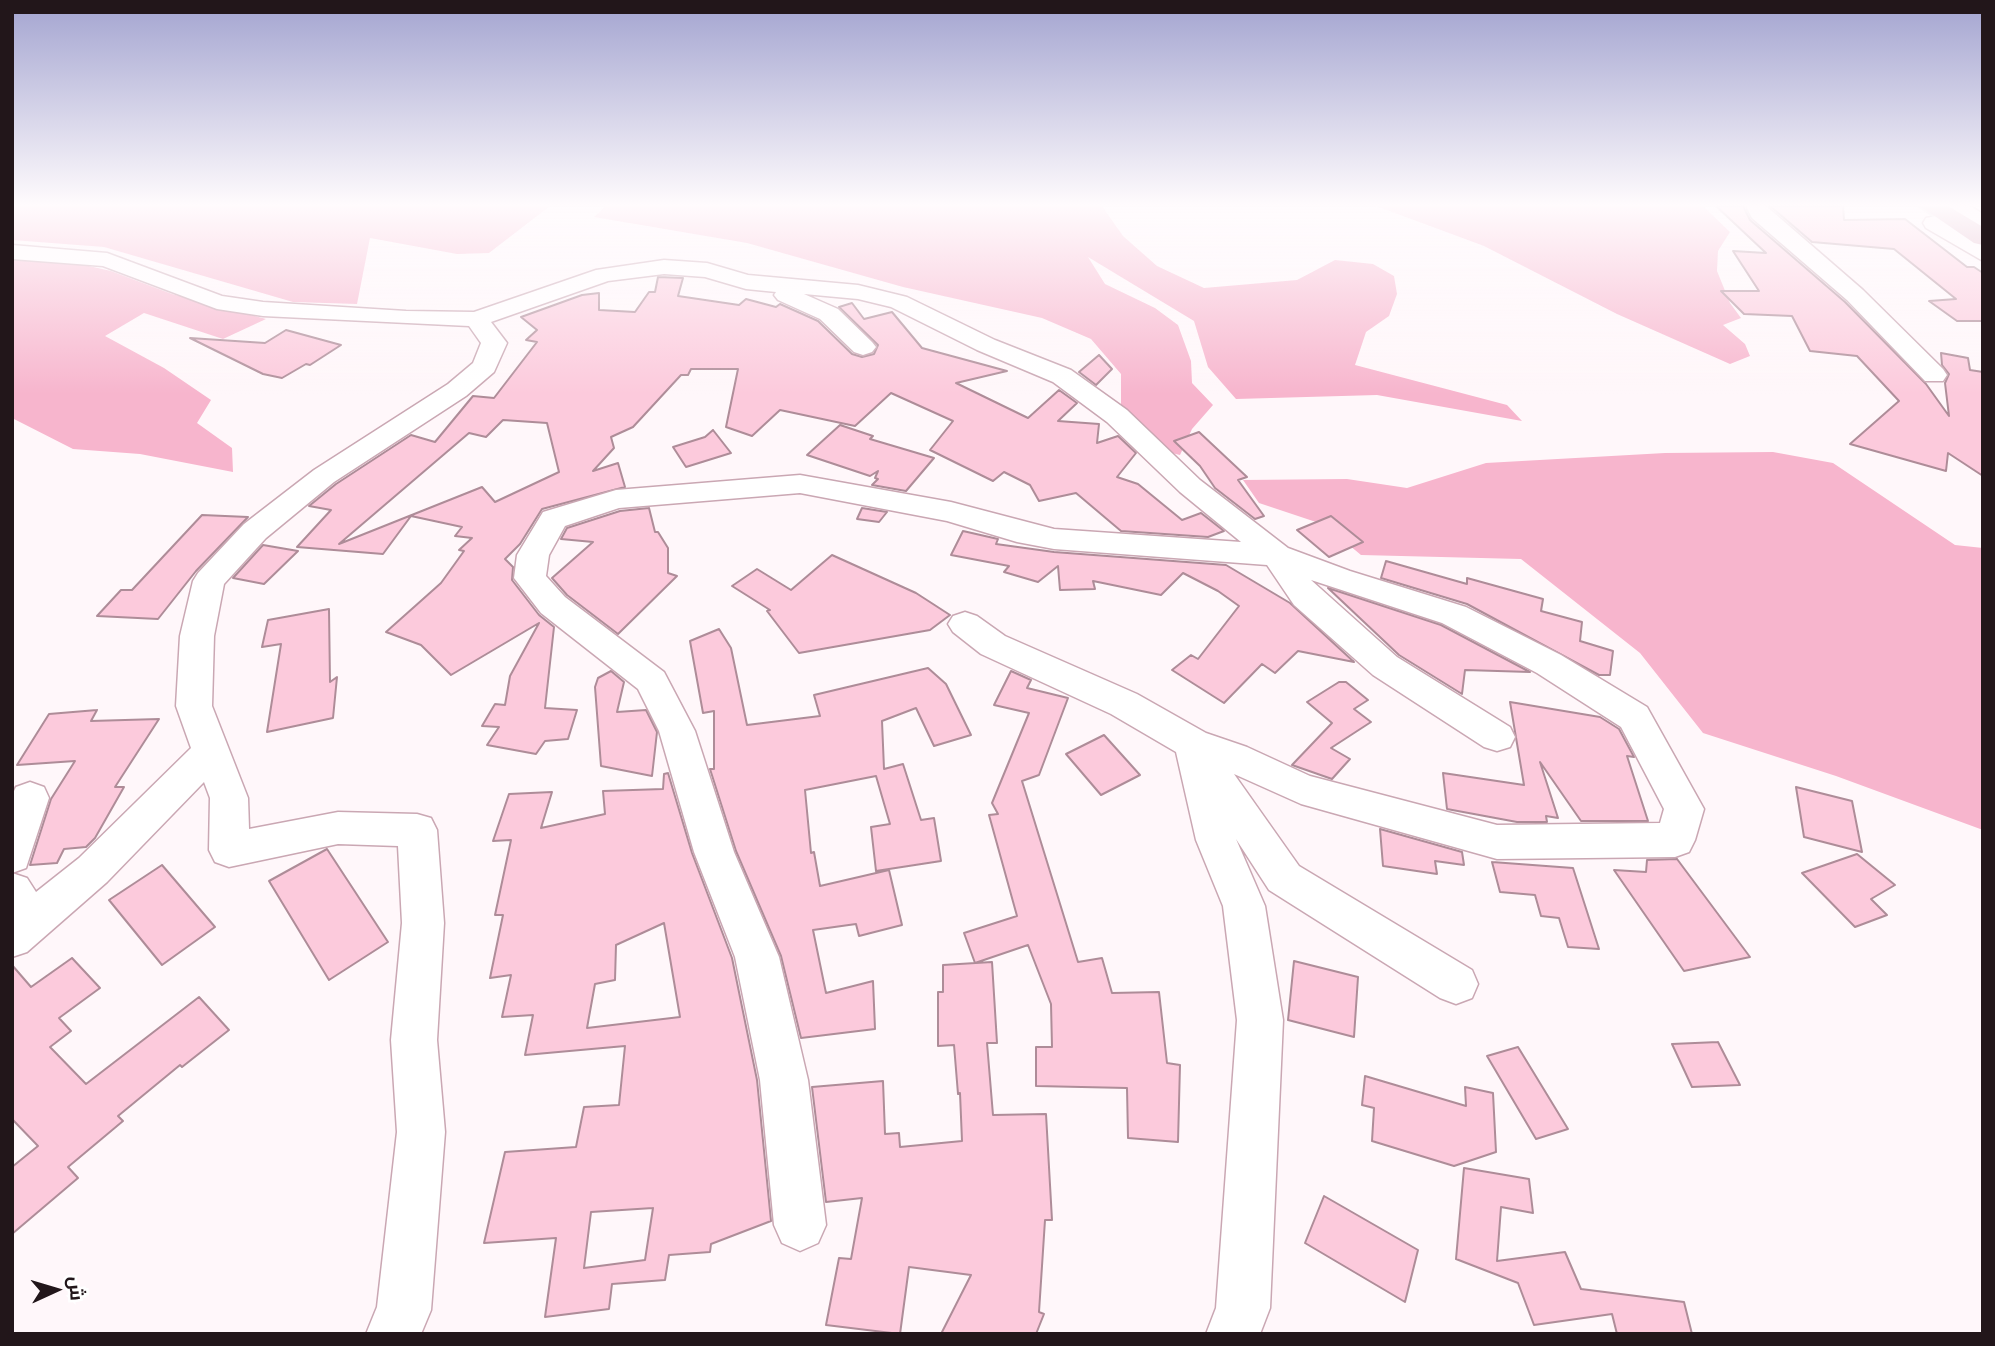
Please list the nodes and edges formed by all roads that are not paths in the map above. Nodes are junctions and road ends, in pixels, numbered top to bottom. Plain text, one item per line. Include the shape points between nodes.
1 (130, 269) edge
2 (1825, 269) edge
3 (746, 282) junction
4 (476, 319) junction
5 (863, 347) dead end
6 (1934, 375) dead end
7 (1277, 555) junction
8 (965, 624) dead end
9 (1497, 737) dead end
10 (1192, 744) junction
11 (211, 752) junction
12 (30, 798) dead end
13 (12, 856) edge
14 (19, 917) edge
15 (1456, 984) dead end
16 (800, 1225) dead end
17 (393, 1326) edge
18 (1233, 1334) edge

1 - 4 street via 217,302 406,318
2 - 6 street
3 - 4 street via 706,270 652,269 604,275
3 - 5 street via 803,300 829,314
3 - 7 street via 858,292 899,302 1062,376 1117,416 1190,486
4 - 11 street via 494,343 485,367 324,476 254,531 209,580 197,636 194,706
7 - 9 street via 1306,597 1385,666
7 - 10 street via 1454,614 1549,664 1634,717 1684,809 1675,840 1497,842 1301,789 1234,757
7 - 16 street via 1054,539 951,512 800,484 616,499 554,519 533,555 530,578 553,605 652,681 677,731 714,852 757,957 784,1080
8 - 10 street via 993,645 1124,704
10 - 15 street via 1283,877
10 - 18 street via 1216,840 1244,906 1260,1020 1243,1308
11 - 14 street via 93,870
11 - 17 street via 229,798 229,850 338,828 417,830 423,923 414,1040 421,1132
12 - 13 street

